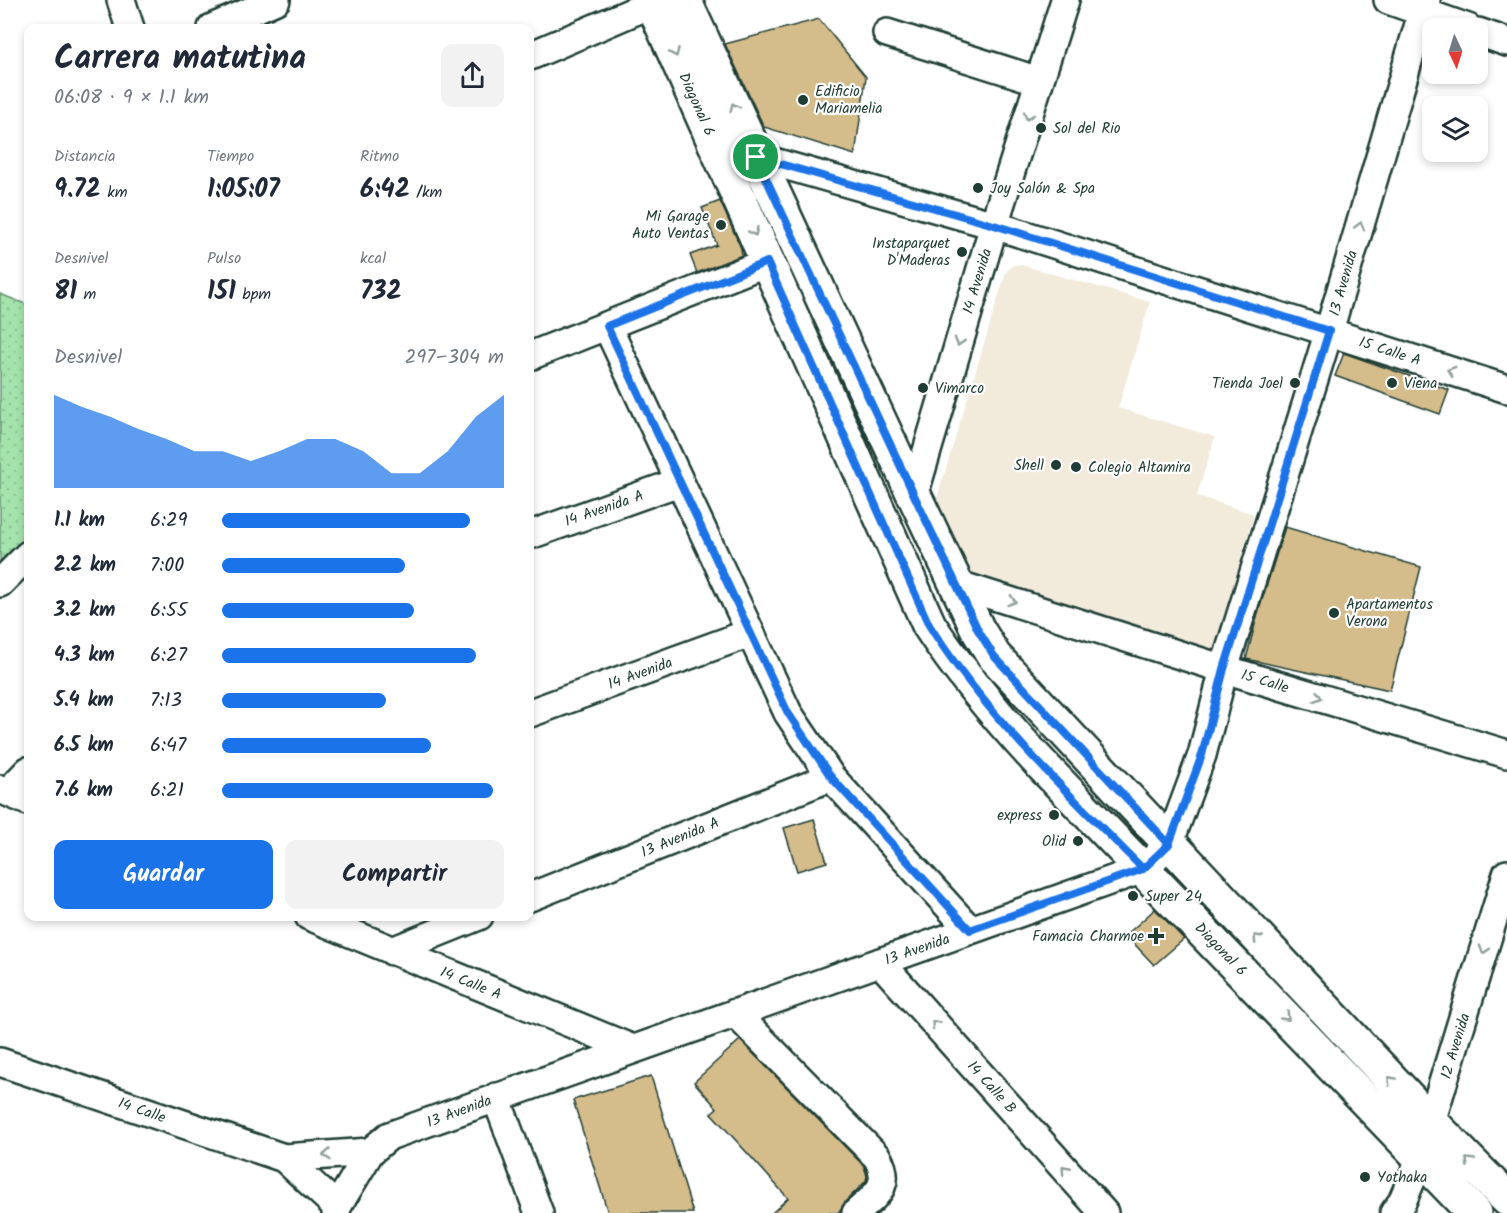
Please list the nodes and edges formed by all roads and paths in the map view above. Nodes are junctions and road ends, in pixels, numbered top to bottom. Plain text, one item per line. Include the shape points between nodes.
1 (121, 0) edge
2 (276, 0) edge
3 (1065, 0) edge
4 (1388, 0) edge
5 (677, 5) edge
6 (1425, 6) edge
7 (1448, 18) edge
8 (129, 24) edge
9 (222, 24) edge
10 (887, 33) dead end
11 (1488, 35) edge
12 (1507, 42) edge
13 (534, 55) edge
14 (1039, 81) junction
15 (756, 157) junction
16 (994, 225) junction
17 (767, 262) junction
18 (607, 326) junction
19 (1329, 331) junction
20 (534, 354) edge
21 (1507, 389) edge
22 (679, 482) junction
23 (914, 495) junction
24 (534, 534) edge
25 (24, 559) edge
26 (0, 583) edge
27 (956, 584) junction
28 (750, 633) junction
29 (1224, 669) junction
30 (534, 712) edge
31 (1507, 754) edge
32 (24, 777) edge
33 (831, 777) junction
34 (12, 794) edge
35 (1169, 844) junction
36 (1143, 869) junction
37 (1507, 874) edge
38 (534, 895) edge
39 (321, 921) edge
40 (467, 921) edge
41 (970, 930) junction
42 (392, 951) junction
43 (880, 962) junction
44 (735, 1013) junction
45 (633, 1049) junction
46 (2, 1070) edge
47 (496, 1097) junction
48 (1431, 1122) junction
49 (370, 1152) junction
50 (1421, 1157) junction
51 (284, 1158) junction
52 (1507, 1199) edge
53 (336, 1210) edge
54 (1397, 1212) edge
55 (539, 1213) edge
56 (856, 1213) edge
57 (1104, 1213) edge
58 (1474, 1213) edge

1 - 8 street
2 - 9 street
3 - 14 street, 14 Avenida
4 - 6 street
5 - 13 street
15 -> 5 main road
5 -> 17 main road, Diagonal 6
6 - 7 street
19 -> 6 street, 13 Avenida
10 - 14 street
11 - 12 street
14 -> 16 street, 14 Avenida
15 - 16 street, 15 Calle A
15 - 23 main road
16 - 19 street, 15 Calle A
16 -> 23 street, 14 Avenida
17 - 18 street
17 - 36 main road, Diagonal 6 via 929,625 1003,724
18 - 20 street
18 - 22 street
21 -> 19 street, 15 Calle A
19 - 29 street, 13 Avenida
22 - 24 street, 14 Avenida A
22 - 28 street
23 - 27 main road
25 - 26 street
27 -> 29 street, 15 Calle
27 - 35 main road via 994,656
28 - 30 street, 14 Avenida
28 - 33 street via 788,713
29 -> 31 street, 15 Calle
29 - 35 street, 13 Avenida via 1202,755
32 - 34 street
33 - 38 street, 13 Avenida A
33 - 41 street
35 - 36 street, 13 Avenida
48 -> 35 main road
36 - 41 street, 13 Avenida
36 -> 50 main road, Diagonal 6
37 -> 48 street, 12 Avenida
39 - 42 street, 14 Calle A
40 - 42 street
41 - 43 street, 13 Avenida
42 - 45 street, 14 Calle A
43 - 44 street, 13 Avenida
57 -> 43 street, 14 Calle B
44 - 45 street, 13 Avenida
44 - 56 street via 883,1168 879,1192
45 - 47 street, 13 Avenida
46 - 51 street, 14 Calle
47 - 49 street, 13 Avenida via 389,1136
47 - 55 street
48 - 50 main road, 12 Avenida
52 -> 48 main road
49 -> 51 street, 14 Calle
49 - 53 street, 13 Avenida
50 - 54 street, 12 Avenida
50 - 58 main road, Diagonal 6
51 - 53 street, 14 Calle

